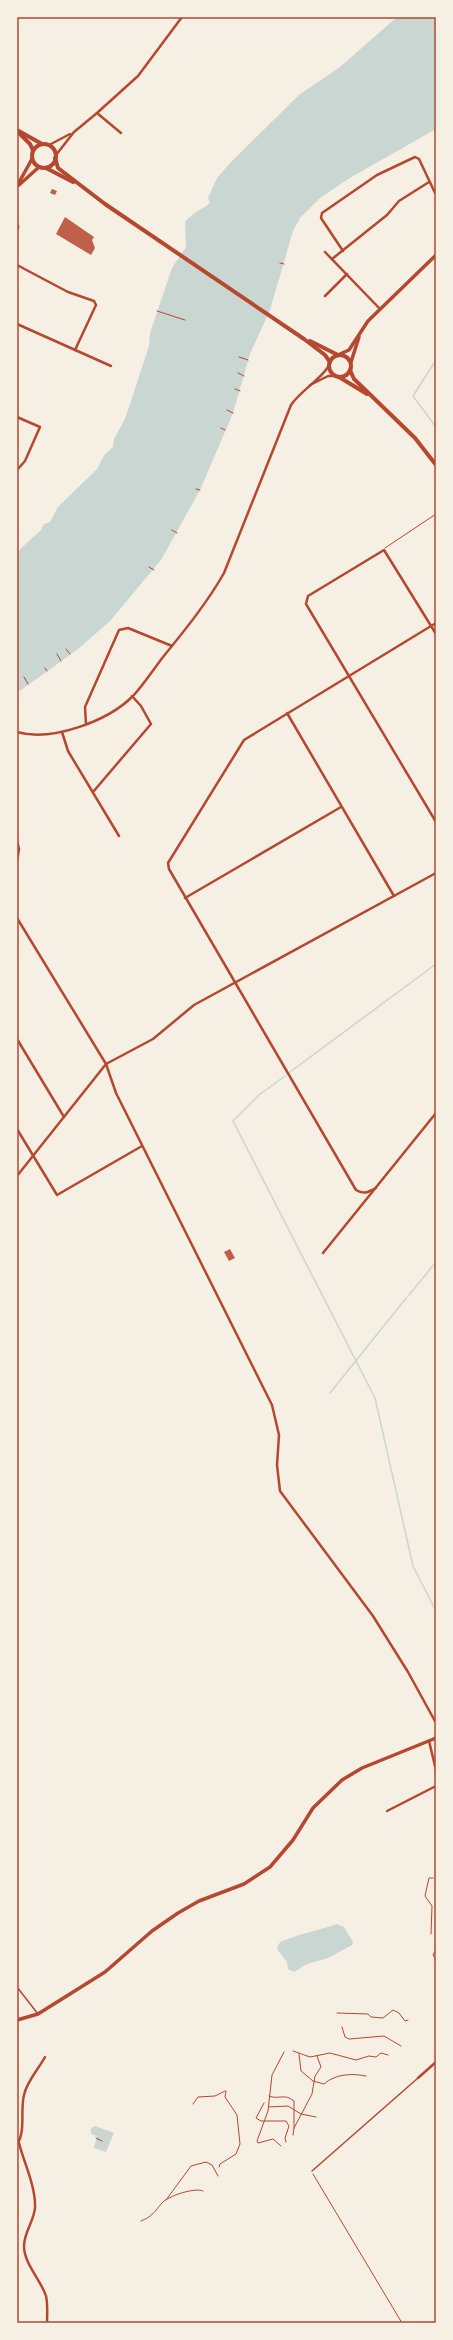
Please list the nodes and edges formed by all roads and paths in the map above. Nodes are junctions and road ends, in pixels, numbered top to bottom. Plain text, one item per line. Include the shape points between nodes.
1 (182, 17) edge
2 (97, 113) junction
3 (17, 130) edge
4 (74, 132) junction
5 (121, 133) dead end
6 (42, 144) junction
7 (49, 145) junction
8 (33, 150) junction
9 (56, 156) junction
10 (32, 159) junction
11 (39, 167) junction
12 (45, 168) junction
13 (429, 182) junction
14 (17, 186) edge
15 (81, 186) junction
16 (436, 195) edge
17 (17, 221) edge
18 (17, 231) edge
19 (343, 251) junction
20 (325, 252) dead end
21 (436, 255) edge
22 (332, 259) junction
23 (280, 263) dead end
24 (284, 264) dead end
25 (17, 265) edge
26 (347, 274) junction
27 (325, 296) dead end
28 (380, 309) junction
29 (157, 311) dead end
30 (185, 320) dead end
31 (17, 324) edge
32 (359, 336) junction
33 (304, 339) junction
34 (75, 350) junction
35 (339, 355) junction
36 (239, 357) dead end
37 (248, 360) dead end
38 (351, 362) junction
39 (329, 363) junction
40 (111, 366) dead end
41 (350, 370) junction
42 (238, 373) dead end
43 (244, 376) dead end
44 (337, 376) junction
45 (310, 385) junction
46 (234, 389) dead end
47 (240, 392) dead end
48 (368, 394) junction
49 (227, 410) dead end
50 (233, 413) dead end
51 (17, 417) edge
52 (221, 428) dead end
53 (225, 430) dead end
54 (436, 465) edge
55 (17, 470) edge
56 (196, 488) dead end
57 (200, 490) dead end
58 (436, 514) edge
59 (172, 530) dead end
60 (177, 533) dead end
61 (384, 550) junction
62 (149, 567) dead end
63 (154, 570) dead end
64 (436, 623) edge
65 (431, 626) junction
66 (436, 634) edge
67 (172, 646) junction
68 (66, 649) dead end
69 (56, 654) dead end
70 (70, 654) dead end
71 (61, 661) dead end
72 (45, 668) dead end
73 (47, 671) dead end
74 (347, 676) junction
75 (24, 677) dead end
76 (28, 684) dead end
77 (132, 696) junction
78 (287, 713) junction
79 (86, 724) junction
80 (17, 732) edge
81 (62, 732) junction
82 (93, 792) junction
83 (341, 807) junction
84 (436, 822) edge
85 (119, 836) dead end
86 (17, 841) edge
87 (17, 861) edge
88 (436, 873) edge
89 (394, 896) junction
90 (185, 898) junction
91 (17, 918) edge
92 (234, 982) junction
93 (17, 1039) edge
94 (106, 1064) junction
95 (436, 1113) edge
96 (64, 1117) junction
97 (17, 1129) edge
98 (142, 1146) junction
99 (33, 1156) junction
100 (17, 1176) edge
101 (376, 1188) junction
102 (323, 1253) dead end
103 (436, 1723) edge
104 (436, 1738) edge
105 (429, 1740) junction
106 (432, 1755) junction
107 (436, 1757) edge
108 (436, 1770) edge
109 (436, 1786) edge
110 (387, 1810) dead end
111 (433, 1878) dead end
112 (431, 1934) dead end
113 (435, 1951) edge
114 (436, 1960) edge
115 (17, 1988) edge
116 (40, 2013) junction
117 (337, 2013) dead end
118 (17, 2020) edge
119 (408, 2020) dead end
120 (342, 2027) dead end
121 (400, 2046) dead end
122 (292, 2051) dead end
123 (284, 2052) dead end
124 (299, 2054) junction
125 (388, 2055) dead end
126 (317, 2056) junction
127 (45, 2057) dead end
128 (436, 2062) edge
129 (366, 2076) dead end
130 (418, 2078) joint
131 (313, 2081) junction
132 (268, 2096) junction
133 (264, 2103) dead end
134 (193, 2104) dead end
135 (268, 2107) junction
136 (293, 2109) junction
137 (301, 2114) junction
138 (19, 2115) edge
139 (316, 2117) dead end
140 (265, 2120) junction
141 (294, 2128) junction
142 (293, 2136) dead end
143 (96, 2138) dead end
144 (102, 2141) dead end
145 (286, 2142) dead end
146 (18, 2144) edge
147 (281, 2146) dead end
148 (219, 2167) dead end
149 (312, 2172) joint
150 (218, 2176) dead end
151 (204, 2191) dead end
152 (166, 2200) junction
153 (141, 2221) dead end
154 (47, 2323) edge
155 (402, 2323) edge

1 - 2 street via 138,76
2 - 4 street
2 - 5 street
3 - 6 main road
3 - 8 main road
4 - 7 street
4 - 9 street
6 - 7 main road
6 - 8 main road
7 - 9 main road
8 - 10 main road
9 - 12 main road via 51,165
9 - 15 main road via 58,168
10 - 11 main road
10 - 14 street
11 - 12 main road
11 - 14 street
12 - 15 main road
13 - 16 street
13 - 19 street via 399,201 387,215
13 - 19 street via 419,159 415,156 377,176 322,212 321,218
15 - 33 main road
17 - 18 path
19 - 22 street
20 - 22 street
21 - 28 street
22 - 26 street
23 - 24 path
25 - 34 street via 62,289 94,301 96,305
26 - 27 street
26 - 28 street
28 - 32 street via 368,321
29 - 30 path
31 - 34 street
32 - 35 street via 347,352
32 - 38 street
33 - 35 main road
33 - 39 main road via 326,355
34 - 40 street
35 - 38 main road via 347,356
35 - 39 main road
36 - 37 path
38 - 41 main road
39 - 44 main road via 330,371
39 - 45 street via 326,371
41 - 44 main road via 344,376
41 - 48 main road via 354,379
42 - 43 path
44 - 45 street via 328,376
44 - 48 main road
45 - 67 street via 296,398 286,415 224,573 211,596
46 - 47 path
48 - 54 main road via 415,438
49 - 50 path
51 - 55 street via 40,428 25,461
52 - 53 path
56 - 57 path
58 - 61 path via 387,545
59 - 60 path
61 - 65 street
61 - 74 street via 308,596 306,604
62 - 63 path
64 - 65 street
65 - 66 street
65 - 74 street
67 - 77 street
67 - 79 street via 128,628 123,628 116,634 85,707
68 - 70 path
69 - 71 path
72 - 73 path
74 - 78 street
74 - 84 street
75 - 76 path
77 - 79 street via 110,712
77 - 82 street via 151,724
78 - 83 street
78 - 90 street via 244,740 171,857 168,869
79 - 81 street
80 - 81 street via 35,735
81 - 82 street via 68,751
82 - 85 street
83 - 89 street
83 - 90 street
86 - 87 street
88 - 89 street
89 - 92 street
90 - 92 street
91 - 94 street
92 - 94 street via 194,1005 147,1044
92 - 101 street via 356,1190 368,1193
93 - 96 street
94 - 96 street
94 - 98 street via 116,1093
95 - 101 street
96 - 99 street
97 - 99 street
98 - 99 street via 57,1195
98 - 103 street via 272,1405 279,1434 277,1464 280,1491 373,1616
99 - 100 street
101 - 102 street
104 - 105 street
105 - 106 street
105 - 116 street via 362,1768 342,1780 313,1808 270,1867 244,1884 199,1901 178,1914 152,1931 104,1972
106 - 107 street
106 - 108 street
109 - 110 street
111 - 112 path via 428,1878 426,1882 425,1896 432,1906
113 - 114 path via 433,1955
115 - 116 lane
116 - 118 street
117 - 119 path via 353,2012 383,2018 393,2010 405,2021
120 - 121 path via 345,2037 349,2039 384,2036
122 - 124 path
123 - 132 path via 272,2074 273,2080
124 - 126 path
124 - 131 path via 301,2071
125 - 126 path via 381,2053 376,2057 369,2056 356,2060 330,2053
126 - 131 path via 321,2067
127 - 138 street via 27,2084
128 - 130 street
129 - 131 path via 351,2074 336,2077 324,2084
130 - 149 lane
131 - 137 path via 312,2094
132 - 135 path
132 - 136 path via 290,2097 294,2101
133 - 140 path via 256,2118
134 - 148 path via 198,2097 215,2096 226,2091 225,2097 237,2115 240,2144 236,2154
135 - 136 path via 288,2106
135 - 140 path
136 - 137 path
136 - 141 path
137 - 139 path
137 - 141 path
138 - 146 street via 22,2124
140 - 145 path via 288,2123
140 - 147 path via 258,2143 273,2139
141 - 142 path
143 - 144 path
146 - 154 street via 34,2197 35,2210 26,2228 24,2246 48,2304
149 - 155 path
150 - 152 path via 212,2165 206,2162 190,2166
151 - 152 path via 190,2191
152 - 153 path via 155,2213

